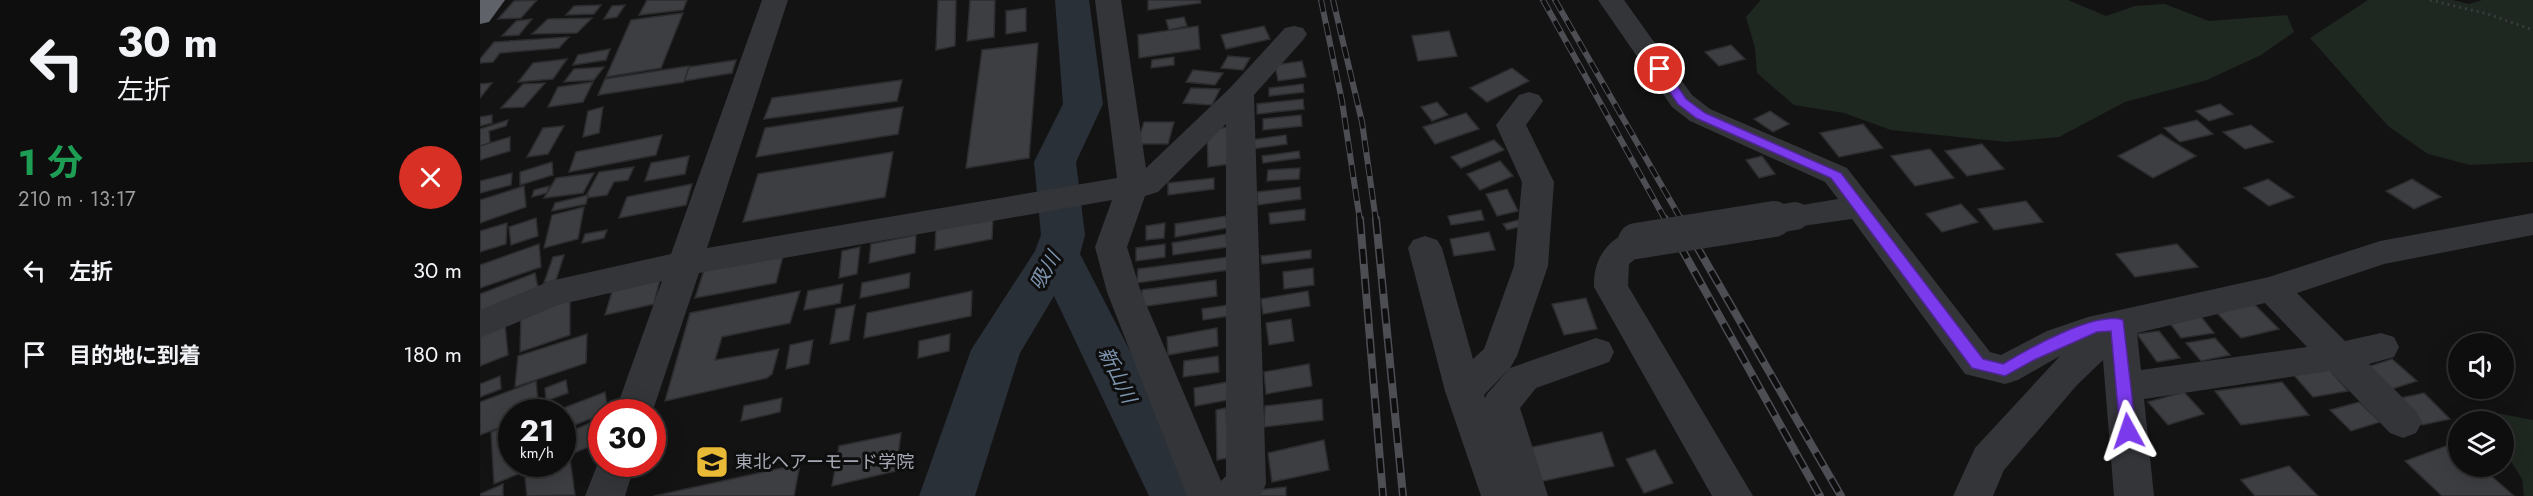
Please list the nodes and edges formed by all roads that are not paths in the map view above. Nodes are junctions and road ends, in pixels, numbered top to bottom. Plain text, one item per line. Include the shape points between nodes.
1 (492, 0) edge
2 (775, 0) edge
3 (1108, 0) edge
4 (1611, 0) edge
5 (480, 16) edge
6 (1294, 34) dead end
7 (1240, 94) junction
8 (1529, 101) dead end
9 (1118, 189) junction
10 (1860, 207) junction
11 (2533, 224) edge
12 (1425, 248) dead end
13 (686, 263) junction
14 (2272, 289) junction
15 (2118, 324) junction
16 (480, 325) edge
17 (2381, 348) dead end
18 (1596, 352) dead end
19 (2340, 356) junction
20 (2124, 387) junction
21 (1464, 391) junction
22 (639, 399) edge
23 (2403, 422) dead end
24 (612, 477) edge
25 (605, 496) edge
26 (1207, 496) edge
27 (1231, 496) edge
28 (1501, 496) edge
29 (1528, 496) edge
30 (1733, 496) edge
31 (1973, 496) edge
32 (2134, 496) edge

1 - 5 highway
2 - 13 street
3 - 9 street
4 - 10 street via 1682,101 1700,116 1836,176
6 - 7 street
7 - 9 street via 1147,185
7 - 27 street via 1246,484
8 - 21 street via 1511,125 1538,182 1531,266 1499,356
9 - 13 street
9 - 26 street via 1111,247 1124,292
10 - 15 street via 1978,364 2005,370 2095,327
10 - 30 street, bridge via 1636,241 1618,254 1610,267 1611,287
11 - 14 street via 2380,253
12 - 21 street
13 - 16 street via 550,294
13 - 22 street
14 - 15 street
14 - 19 street
15 - 20 street
15 - 31 street via 2064,375 1989,460
17 - 19 street
18 - 29 street via 1523,378 1500,405
19 - 20 street
19 - 23 street
20 - 32 street
21 - 28 street
24 - 25 street

